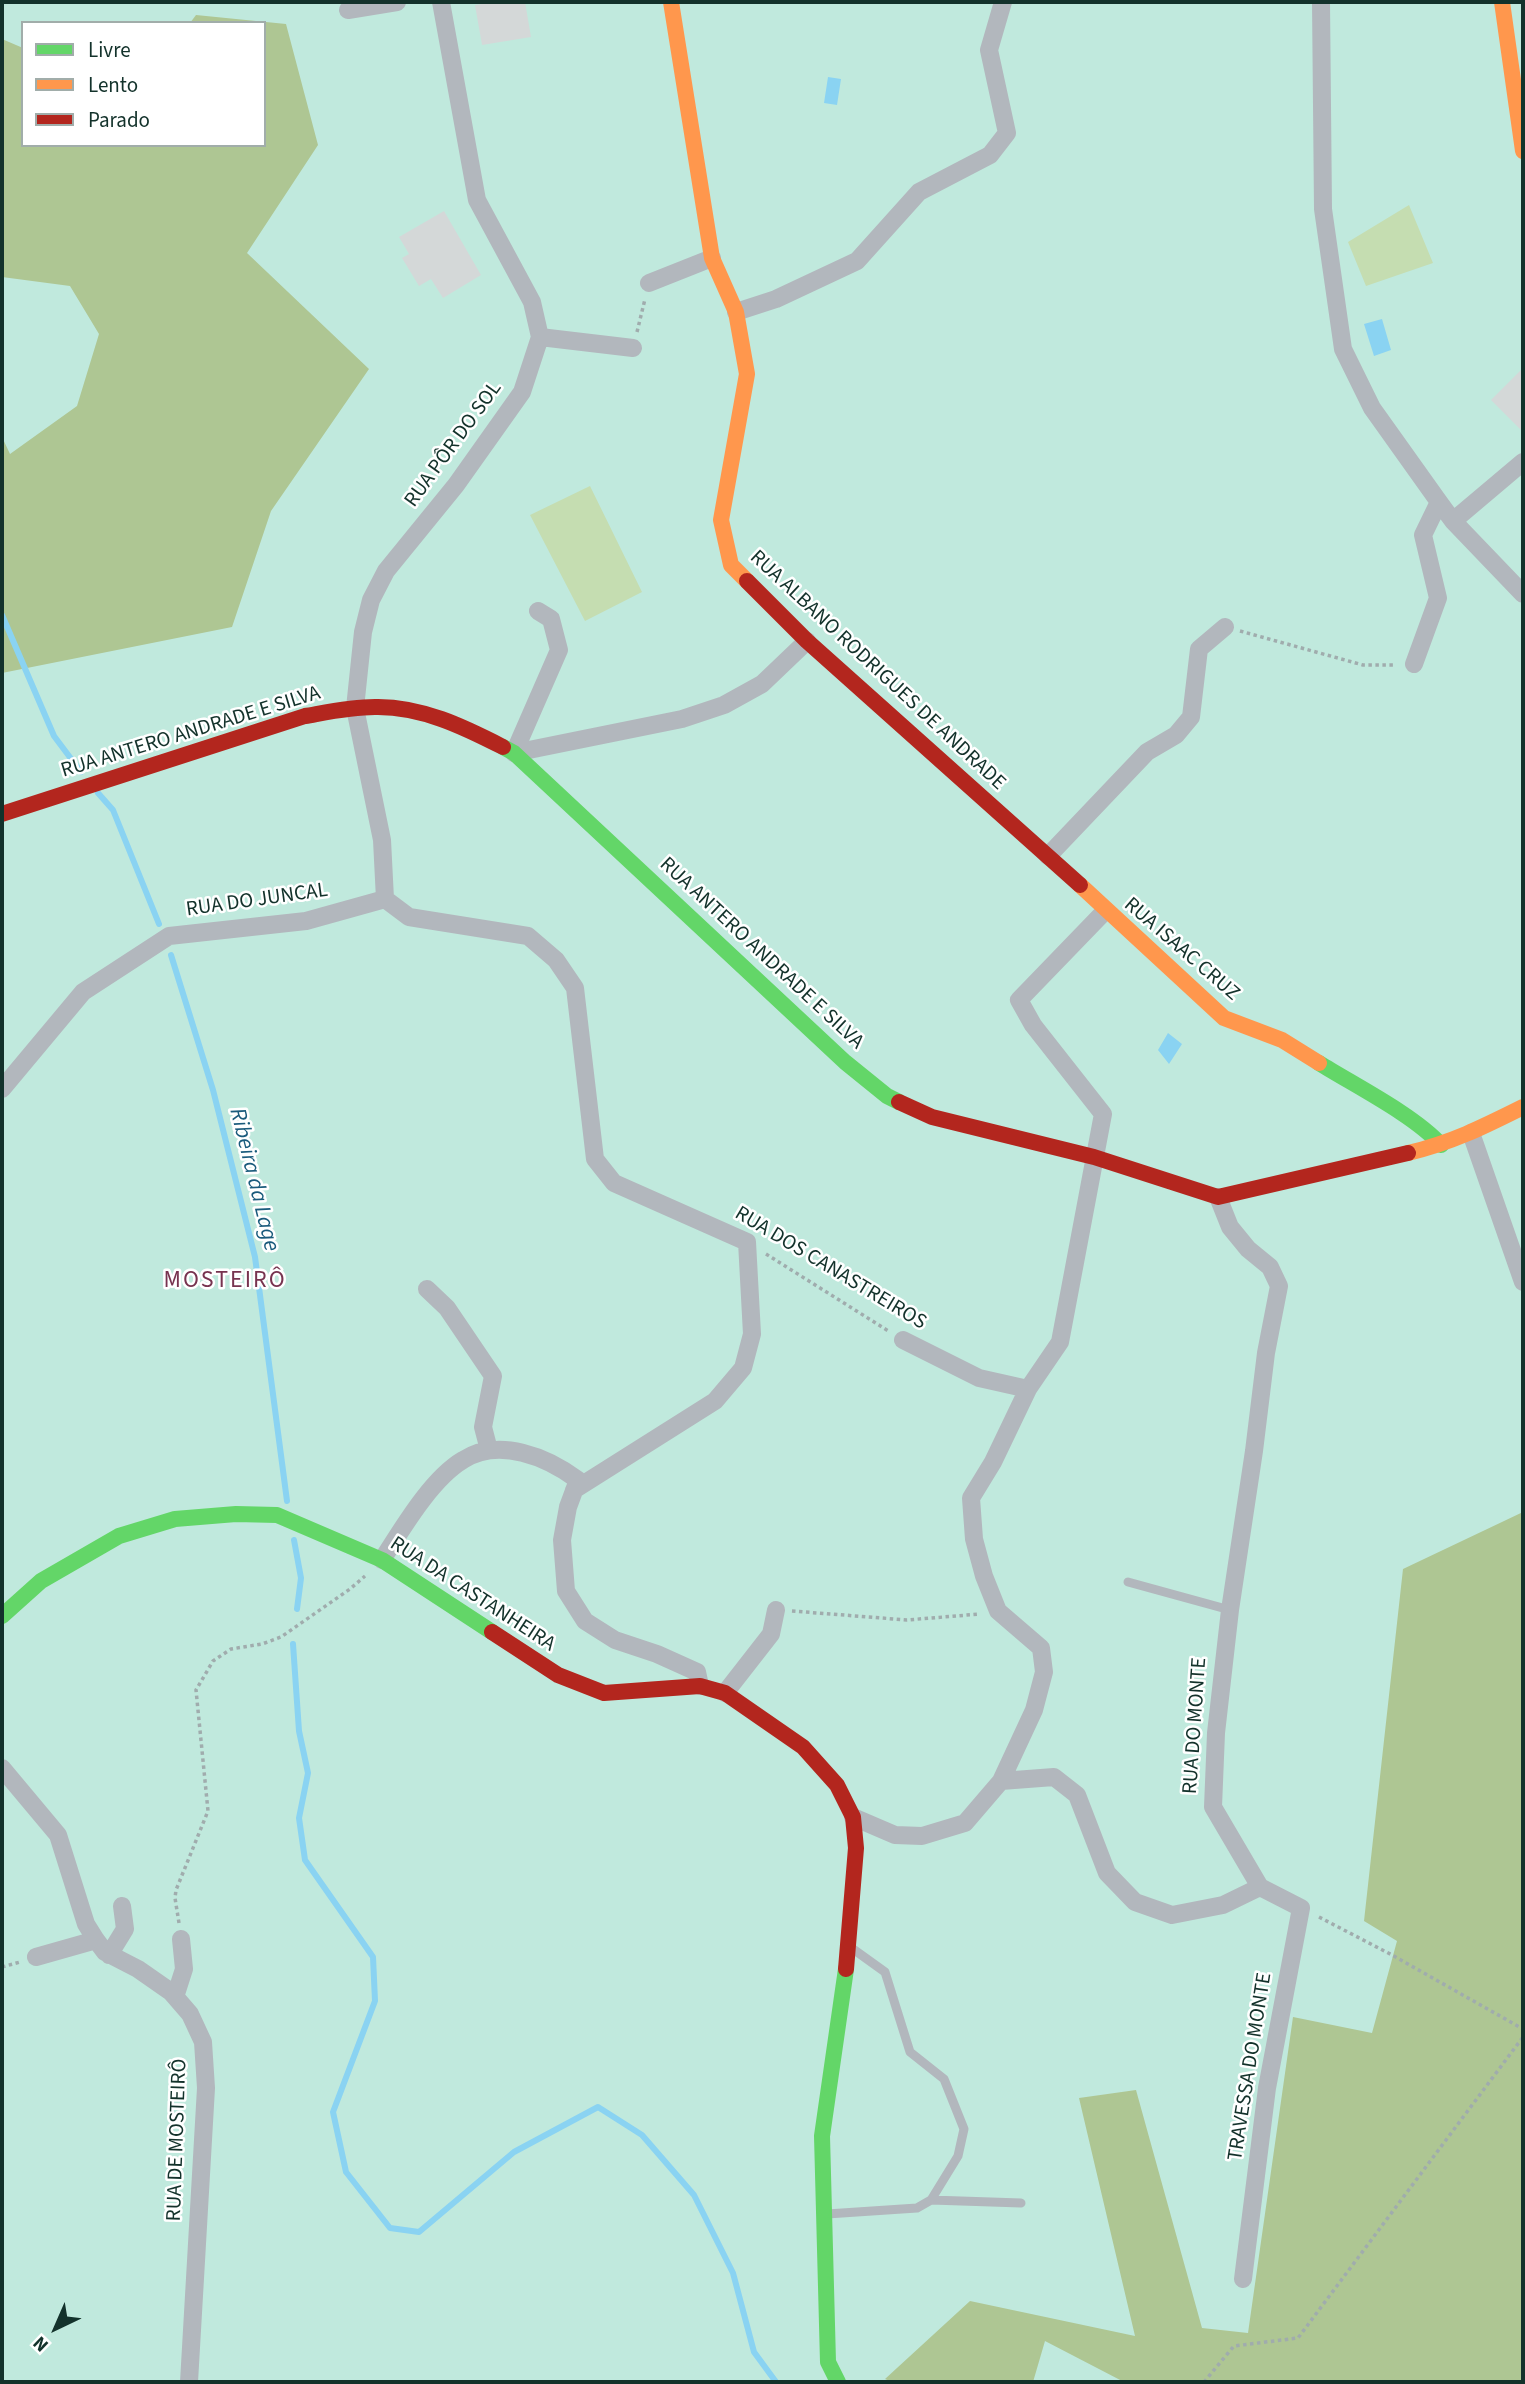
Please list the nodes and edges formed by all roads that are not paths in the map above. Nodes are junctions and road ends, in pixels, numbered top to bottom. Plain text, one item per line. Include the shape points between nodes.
1 (397, 2) edge
2 (441, 2) edge
3 (671, 2) edge
4 (1003, 2) edge
5 (1321, 2) edge
6 (1502, 2) edge
7 (348, 10) dead end
8 (1523, 151) edge
9 (712, 258) junction
10 (649, 283) road end
11 (736, 312) junction
12 (540, 337) junction
13 (633, 348) road end
14 (1523, 462) edge
15 (1439, 502) junction
16 (1453, 521) junction
17 (1523, 594) edge
18 (538, 611) dead end
19 (1225, 627) road end
20 (807, 641) junction
21 (1414, 664) road end
22 (355, 708) junction
23 (514, 753) junction
24 (2, 814) edge
25 (1048, 856) junction
26 (385, 899) junction
27 (1105, 911) junction
28 (2, 1089) edge
29 (1523, 1107) edge
30 (1471, 1133) junction
31 (1441, 1145) junction
32 (1094, 1157) junction
33 (1218, 1197) junction
34 (1523, 1282) edge
35 (427, 1289) dead end
36 (903, 1340) road end
37 (1028, 1389) junction
38 (489, 1450) junction
39 (574, 1490) junction
40 (382, 1560) junction
41 (1128, 1582) dead end
42 (776, 1609) road end
43 (1230, 1610) junction
44 (2, 1616) edge
45 (700, 1686) junction
46 (725, 1693) junction
47 (2, 1768) edge
48 (1001, 1781) junction
49 (853, 1817) junction
50 (1260, 1887) junction
51 (122, 1906) dead end
52 (181, 1939) road end
53 (96, 1940) junction
54 (849, 1945) junction
55 (110, 1955) junction
56 (36, 1957) dead end
57 (174, 1997) junction
58 (931, 2200) junction
59 (1021, 2203) dead end
60 (824, 2214) junction
61 (1243, 2279) dead end
62 (190, 2382) edge
63 (838, 2382) edge

1 - 7 street
2 - 12 street via 477,200 532,302
3 - 9 street, RUA ALBANO RODRIGUES DE ANDRADE
4 - 11 street via 989,50 1007,133 990,155 919,192 857,261 776,299
5 - 15 street via 1323,209 1343,349 1372,408
6 - 8 street
9 - 10 street
9 - 11 street, RUA ALBANO RODRIGUES DE ANDRADE
11 - 20 street, RUA ALBANO RODRIGUES DE ANDRADE via 747,374 721,520 731,565
12 - 13 street
12 - 22 street, RUA PÔR DO SOL via 522,392 456,485 386,571 371,600
14 - 16 street
15 - 16 street
15 - 21 street via 1423,535 1438,598
16 - 17 street
18 - 23 street via 551,619 559,650
19 - 25 street via 1199,649 1191,716 1176,735 1147,752
20 - 23 street via 762,684 724,705 682,719
20 - 25 street, RUA ALBANO RODRIGUES DE ANDRADE
22 - 23 street, RUA ANTERO ANDRADE E SILVA via 387,707 426,715 471,730
22 - 24 street, RUA ANTERO ANDRADE E SILVA via 305,716
22 - 26 street via 382,840
23 - 32 street, RUA ANTERO ANDRADE E SILVA via 887,1096 932,1117
25 - 27 street, RUA ISAAC CRUZ
26 - 28 street, RUA DO JUNCAL via 306,921 169,936 83,992
26 - 39 street, RUA DOS CANASTREIROS via 410,917 528,936 555,960 575,988 596,1159 614,1183 747,1242 752,1334 743,1368 715,1401
27 - 31 street, RUA ISAAC CRUZ via 1224,1018 1282,1041 1403,1115
27 - 32 street via 1020,1000 1032,1025 1103,1114
29 - 30 street
30 - 31 street
30 - 34 street
31 - 33 street
32 - 33 street, RUA ANTERO ANDRADE E SILVA
32 - 37 street via 1060,1342
33 - 43 street, RUA DO MONTE via 1230,1227 1248,1250 1270,1267 1279,1286
35 - 38 street via 447,1308 493,1377 483,1427
36 - 37 street, RUA DOS CANASTREIROS via 979,1378
37 - 48 street via 971,1498 974,1539 984,1576 999,1611 1041,1648 1044,1672 1034,1710
38 - 39 street via 524,1453 559,1466 578,1480
38 - 40 street via 463,1460 436,1483
39 - 45 street via 562,1540 566,1591 585,1621 615,1640 696,1672
40 - 44 street, RUA DA CASTANHEIRA via 277,1515 174,1520 119,1536 41,1581
40 - 45 street, RUA DA CASTANHEIRA via 558,1675 604,1693
41 - 43 lane
42 - 46 street via 771,1634
43 - 50 street, RUA DO MONTE via 1213,1807
45 - 46 street, RUA DA CASTANHEIRA
46 - 49 street, RUA DA CASTANHEIRA via 803,1747 837,1785
47 - 53 street, RUA DE MOSTEIRÔ via 58,1835 86,1924
48 - 49 street via 965,1823 922,1836 895,1835
48 - 50 street via 1054,1777 1077,1795 1107,1873 1135,1902 1172,1915 1223,1905
49 - 54 street via 856,1847
50 - 61 street, TRAVESSA DO MONTE via 1301,1909 1268,2088
51 - 55 street via 125,1929
52 - 57 street via 184,1969
53 - 55 street, RUA DE MOSTEIRÔ
53 - 56 street
54 - 58 lane via 885,1972 910,2052 944,2079 964,2129 958,2156
54 - 60 street via 822,2136
55 - 57 street, RUA DE MOSTEIRÔ via 138,1969
57 - 62 street, RUA DE MOSTEIRÔ via 190,2014 203,2042 206,2088
58 - 59 lane
58 - 60 lane via 917,2208
60 - 63 street via 828,2362

